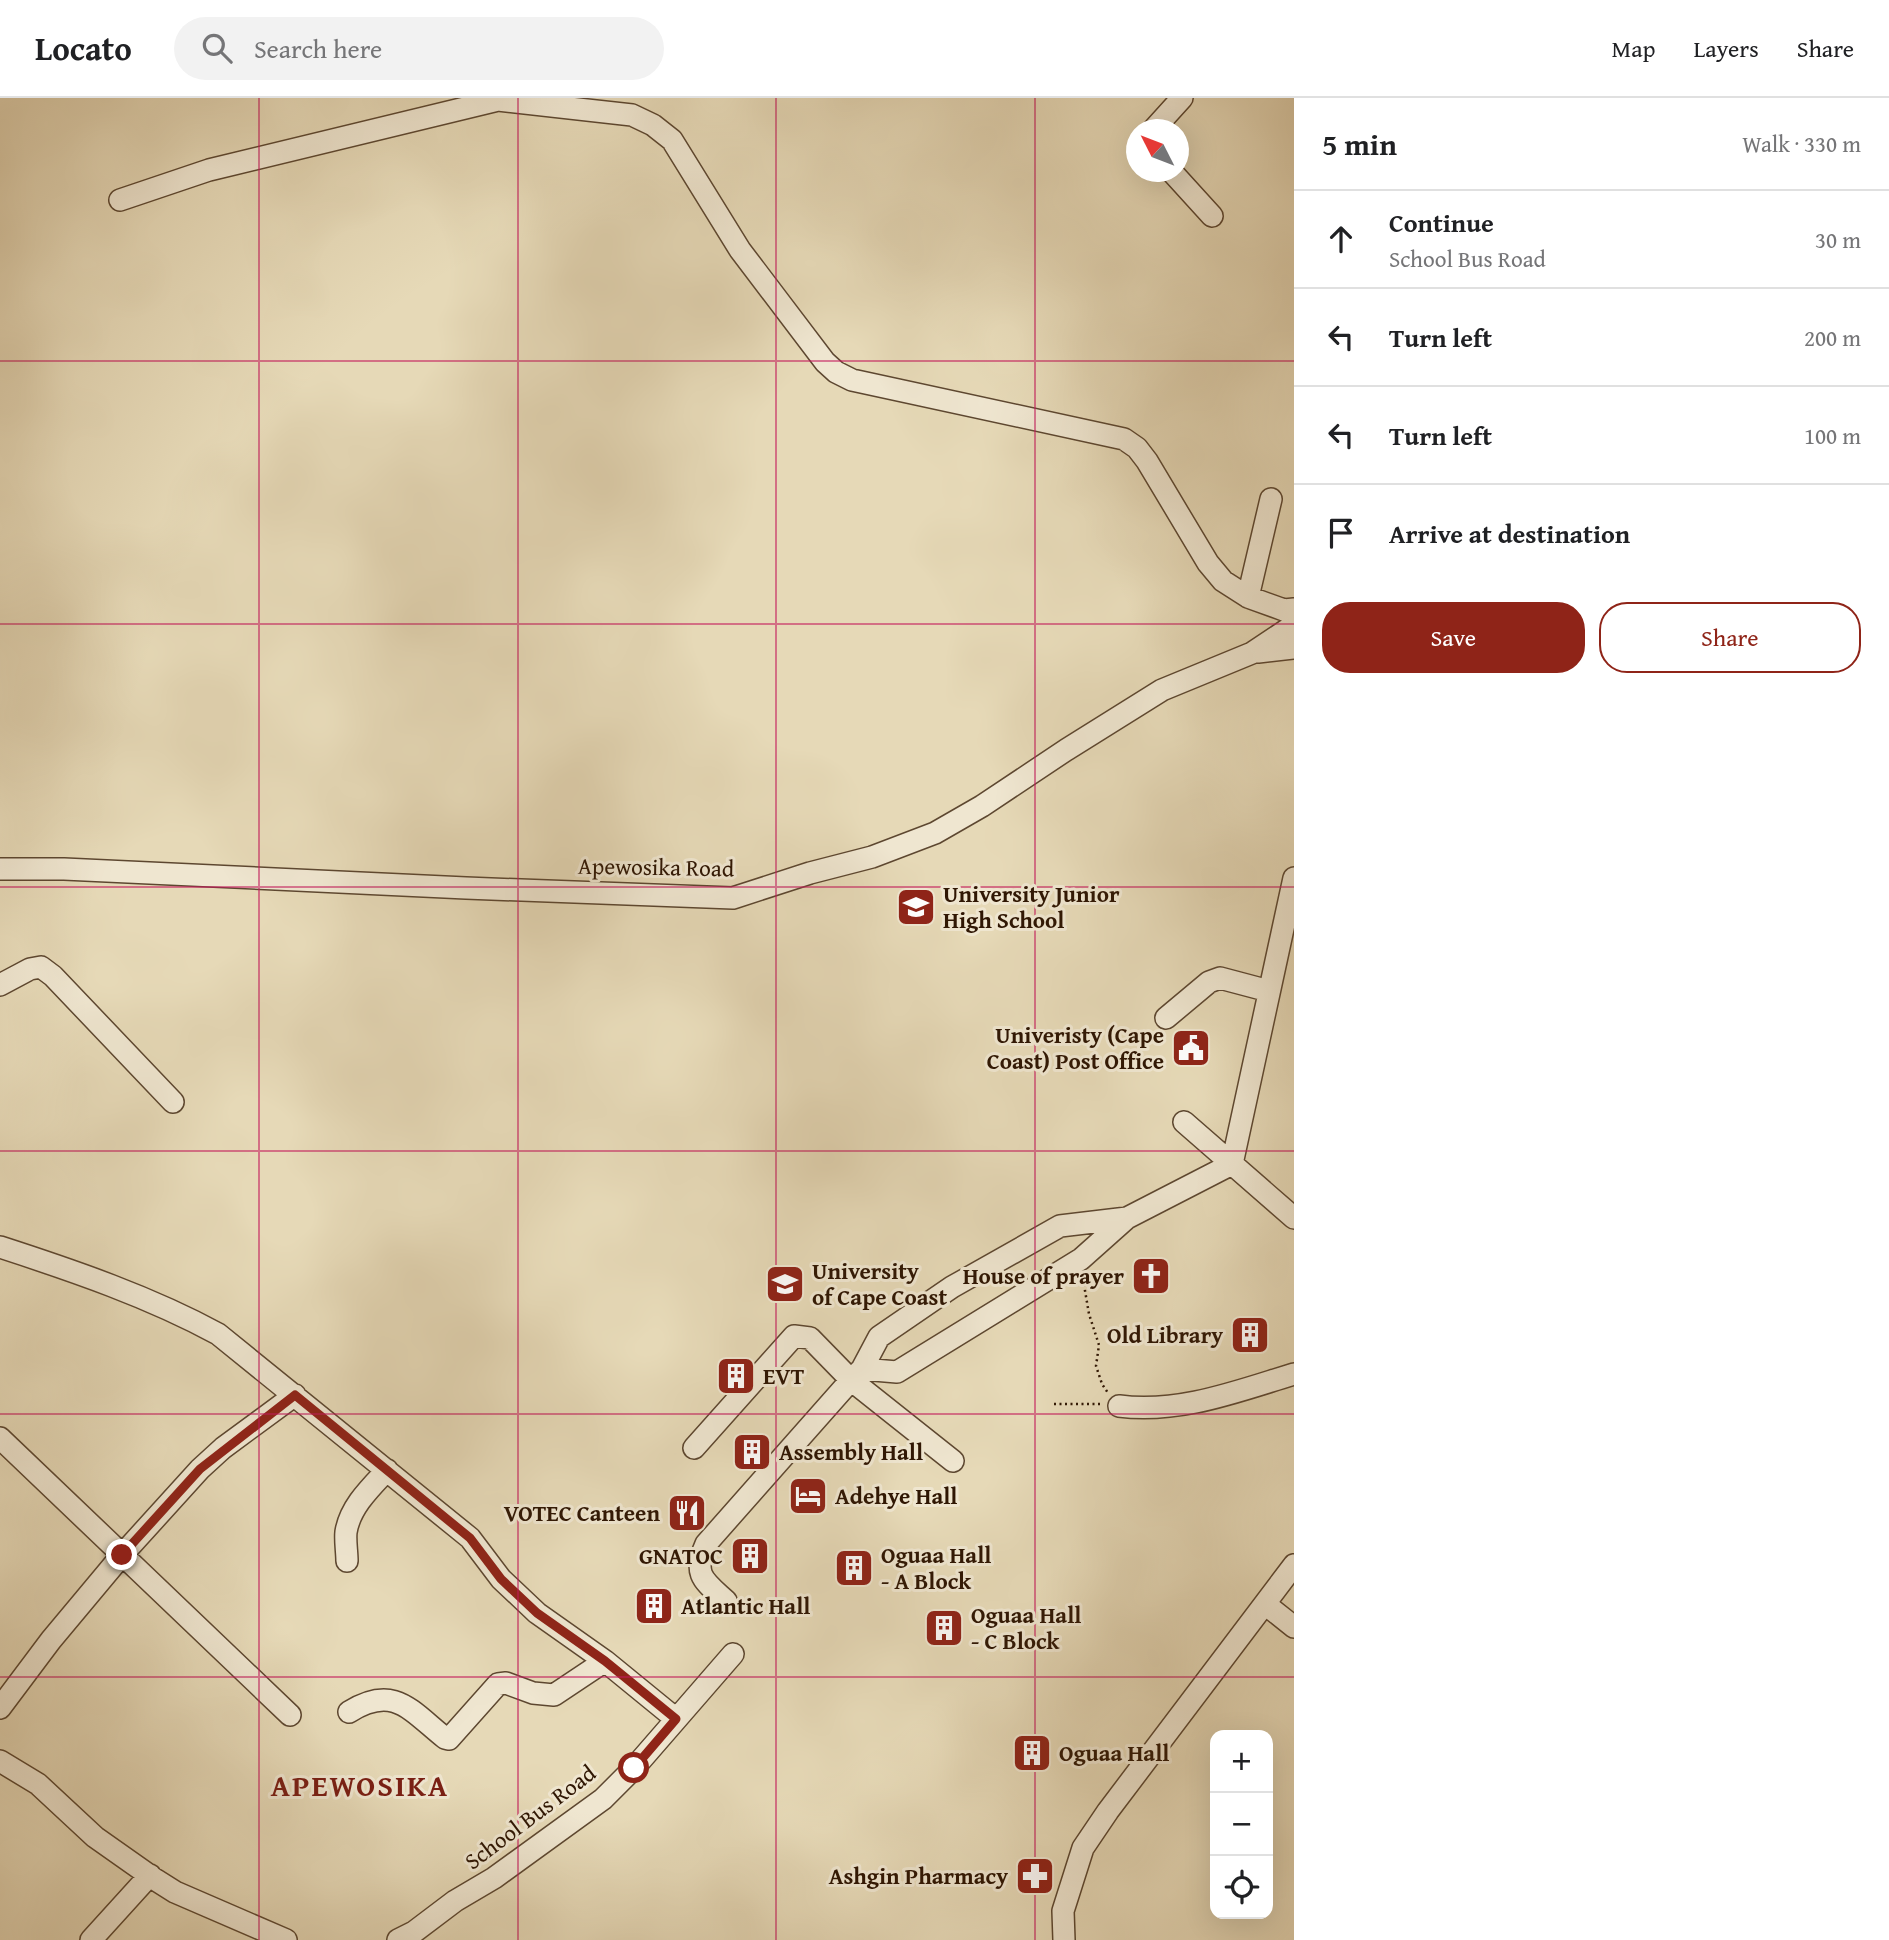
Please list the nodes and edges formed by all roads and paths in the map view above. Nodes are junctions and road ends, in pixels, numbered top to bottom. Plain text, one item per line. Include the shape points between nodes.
1 (1182, 98) edge
2 (497, 99) edge
3 (434, 107) edge
4 (1163, 119) edge
5 (1181, 182) edge
6 (120, 200) dead end
7 (1212, 216) dead end
8 (1271, 499) dead end
9 (1248, 597) junction
10 (1294, 609) edge
11 (1294, 625) edge
12 (1294, 648) edge
13 (1252, 653) junction
14 (0, 869) edge
15 (1294, 878) edge
16 (1285, 961) edge
17 (0, 985) edge
18 (1269, 991) junction
19 (1166, 1018) dead end
20 (173, 1102) dead end
21 (1184, 1122) dead end
22 (1232, 1164) junction
23 (1126, 1218) junction
24 (1294, 1218) edge
25 (0, 1247) edge
26 (1078, 1261) junction
27 (857, 1374) junction
28 (1294, 1374) edge
29 (295, 1395) junction
30 (1054, 1404) dead end
31 (1119, 1406) junction
32 (0, 1438) edge
33 (694, 1448) dead end
34 (953, 1461) dead end
35 (387, 1470) junction
36 (122, 1555) junction
37 (347, 1561) dead end
38 (1294, 1565) edge
39 (726, 1601) dead end
40 (1265, 1604) junction
41 (1294, 1615) edge
42 (1294, 1627) edge
43 (733, 1654) dead end
44 (605, 1661) junction
45 (0, 1708) edge
46 (349, 1712) dead end
47 (290, 1715) dead end
48 (676, 1719) junction
49 (0, 1761) edge
50 (150, 1875) junction
51 (91, 1940) edge
52 (286, 1940) edge
53 (398, 1940) edge
54 (1064, 1940) edge

1 - 4 street
2 - 3 street
2 - 9 street via 632,116 653,125 671,141 740,250 836,372 852,380 1124,439 1147,461 1223,582
3 - 6 street
5 - 7 street
8 - 9 street
9 - 10 street via 1283,610
11 - 13 street
12 - 13 street
13 - 14 street, Apewosika Road via 1162,691 935,833 872,857 733,898
15 - 16 street
16 - 18 street
17 - 20 street via 41,967
18 - 19 street via 1220,978
18 - 22 street
21 - 22 street
22 - 23 street
22 - 24 street
23 - 26 street
23 - 27 street via 1060,1226 964,1280 879,1338
25 - 29 street via 184,1315 218,1334
26 - 27 street via 897,1372
26 - 31 path via 1099,1345 1096,1366 1102,1384
27 - 33 street via 810,1338 794,1336
27 - 34 street
27 - 39 street via 706,1544 699,1566 703,1580
28 - 31 street via 1177,1406
29 - 35 street
29 - 36 street via 200,1469
30 - 31 path
32 - 36 street
35 - 37 street via 353,1511 346,1532
35 - 44 street via 470,1538 501,1579 537,1613
36 - 45 street
36 - 47 street
38 - 40 street
40 - 41 street
40 - 42 street
40 - 54 street via 1083,1848 1063,1911
43 - 48 street, School Bus Road
44 - 46 street via 554,1695 498,1684 449,1739 403,1704 382,1698
44 - 48 street
48 - 53 street, School Bus Road via 595,1806
49 - 50 street via 38,1784 95,1837
50 - 51 street
50 - 52 street via 175,1892

